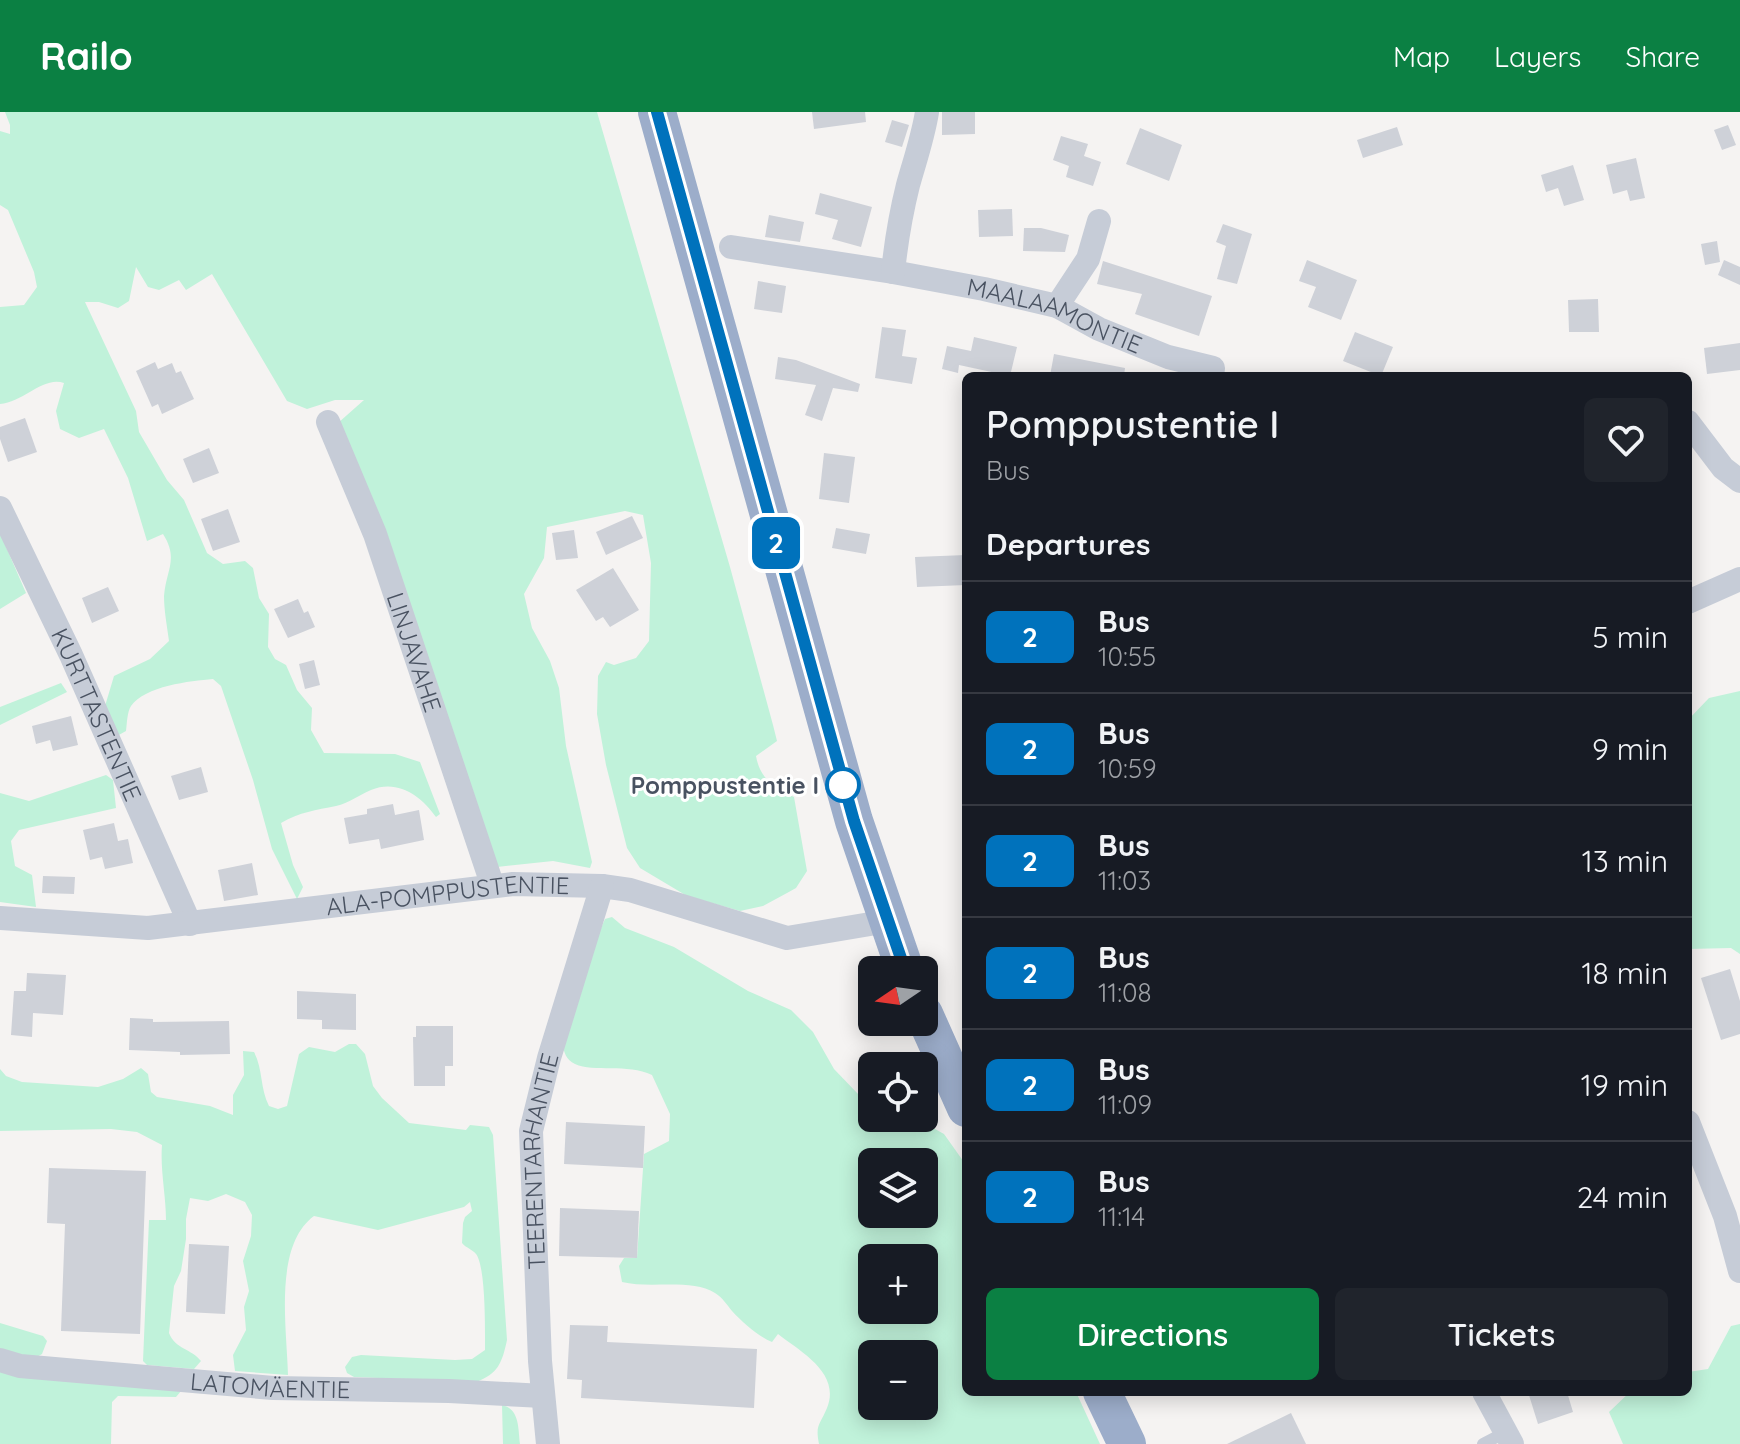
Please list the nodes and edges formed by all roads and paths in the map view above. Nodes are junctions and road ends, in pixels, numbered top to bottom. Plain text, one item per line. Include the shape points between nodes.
1 (657, 112) edge
2 (927, 112) edge
3 (1099, 221) dead end
4 (731, 247) dead end
5 (893, 272) junction
6 (1057, 306) junction
7 (1212, 372) edge
8 (328, 422) dead end
9 (1692, 427) edge
10 (1740, 481) edge
11 (0, 508) edge
12 (1740, 579) edge
13 (1692, 600) edge
14 (492, 884) junction
15 (602, 886) junction
16 (0, 918) edge
17 (888, 921) junction
18 (190, 924) junction
19 (900, 956) edge
20 (934, 1036) edge
21 (962, 1099) edge
22 (1692, 1132) edge
23 (1740, 1271) edge
24 (0, 1360) edge
25 (543, 1396) junction
26 (1104, 1396) edge
27 (1486, 1396) edge
28 (1509, 1438) edge
29 (548, 1444) edge
30 (1127, 1444) edge
31 (1483, 1444) edge

1 - 17 highway via 854,821
2 - 5 street
3 - 6 street via 1088,259
4 - 5 street, MAALAAMONTIE
5 - 6 street, MAALAAMONTIE
6 - 7 street, MAALAAMONTIE via 1099,329
8 - 14 street, LINJAVAHE via 375,534
9 - 10 street via 1723,468
11 - 18 street, KURTTASTENTIE
12 - 13 street
14 - 15 street, ALA-POMPPUSTENTIE
14 - 18 street, ALA-POMPPUSTENTIE
15 - 17 street, ALA-POMPPUSTENTIE via 787,938
15 - 25 street, TEERENTARHANTIE via 531,1131
16 - 18 street, ALA-POMPPUSTENTIE via 148,928
17 - 19 highway
20 - 21 highway
22 - 23 street
24 - 25 street, LATOMÄENTIE via 273,1388
25 - 29 street, TEERENTARHANTIE
26 - 30 highway
27 - 28 street
28 - 31 lane

